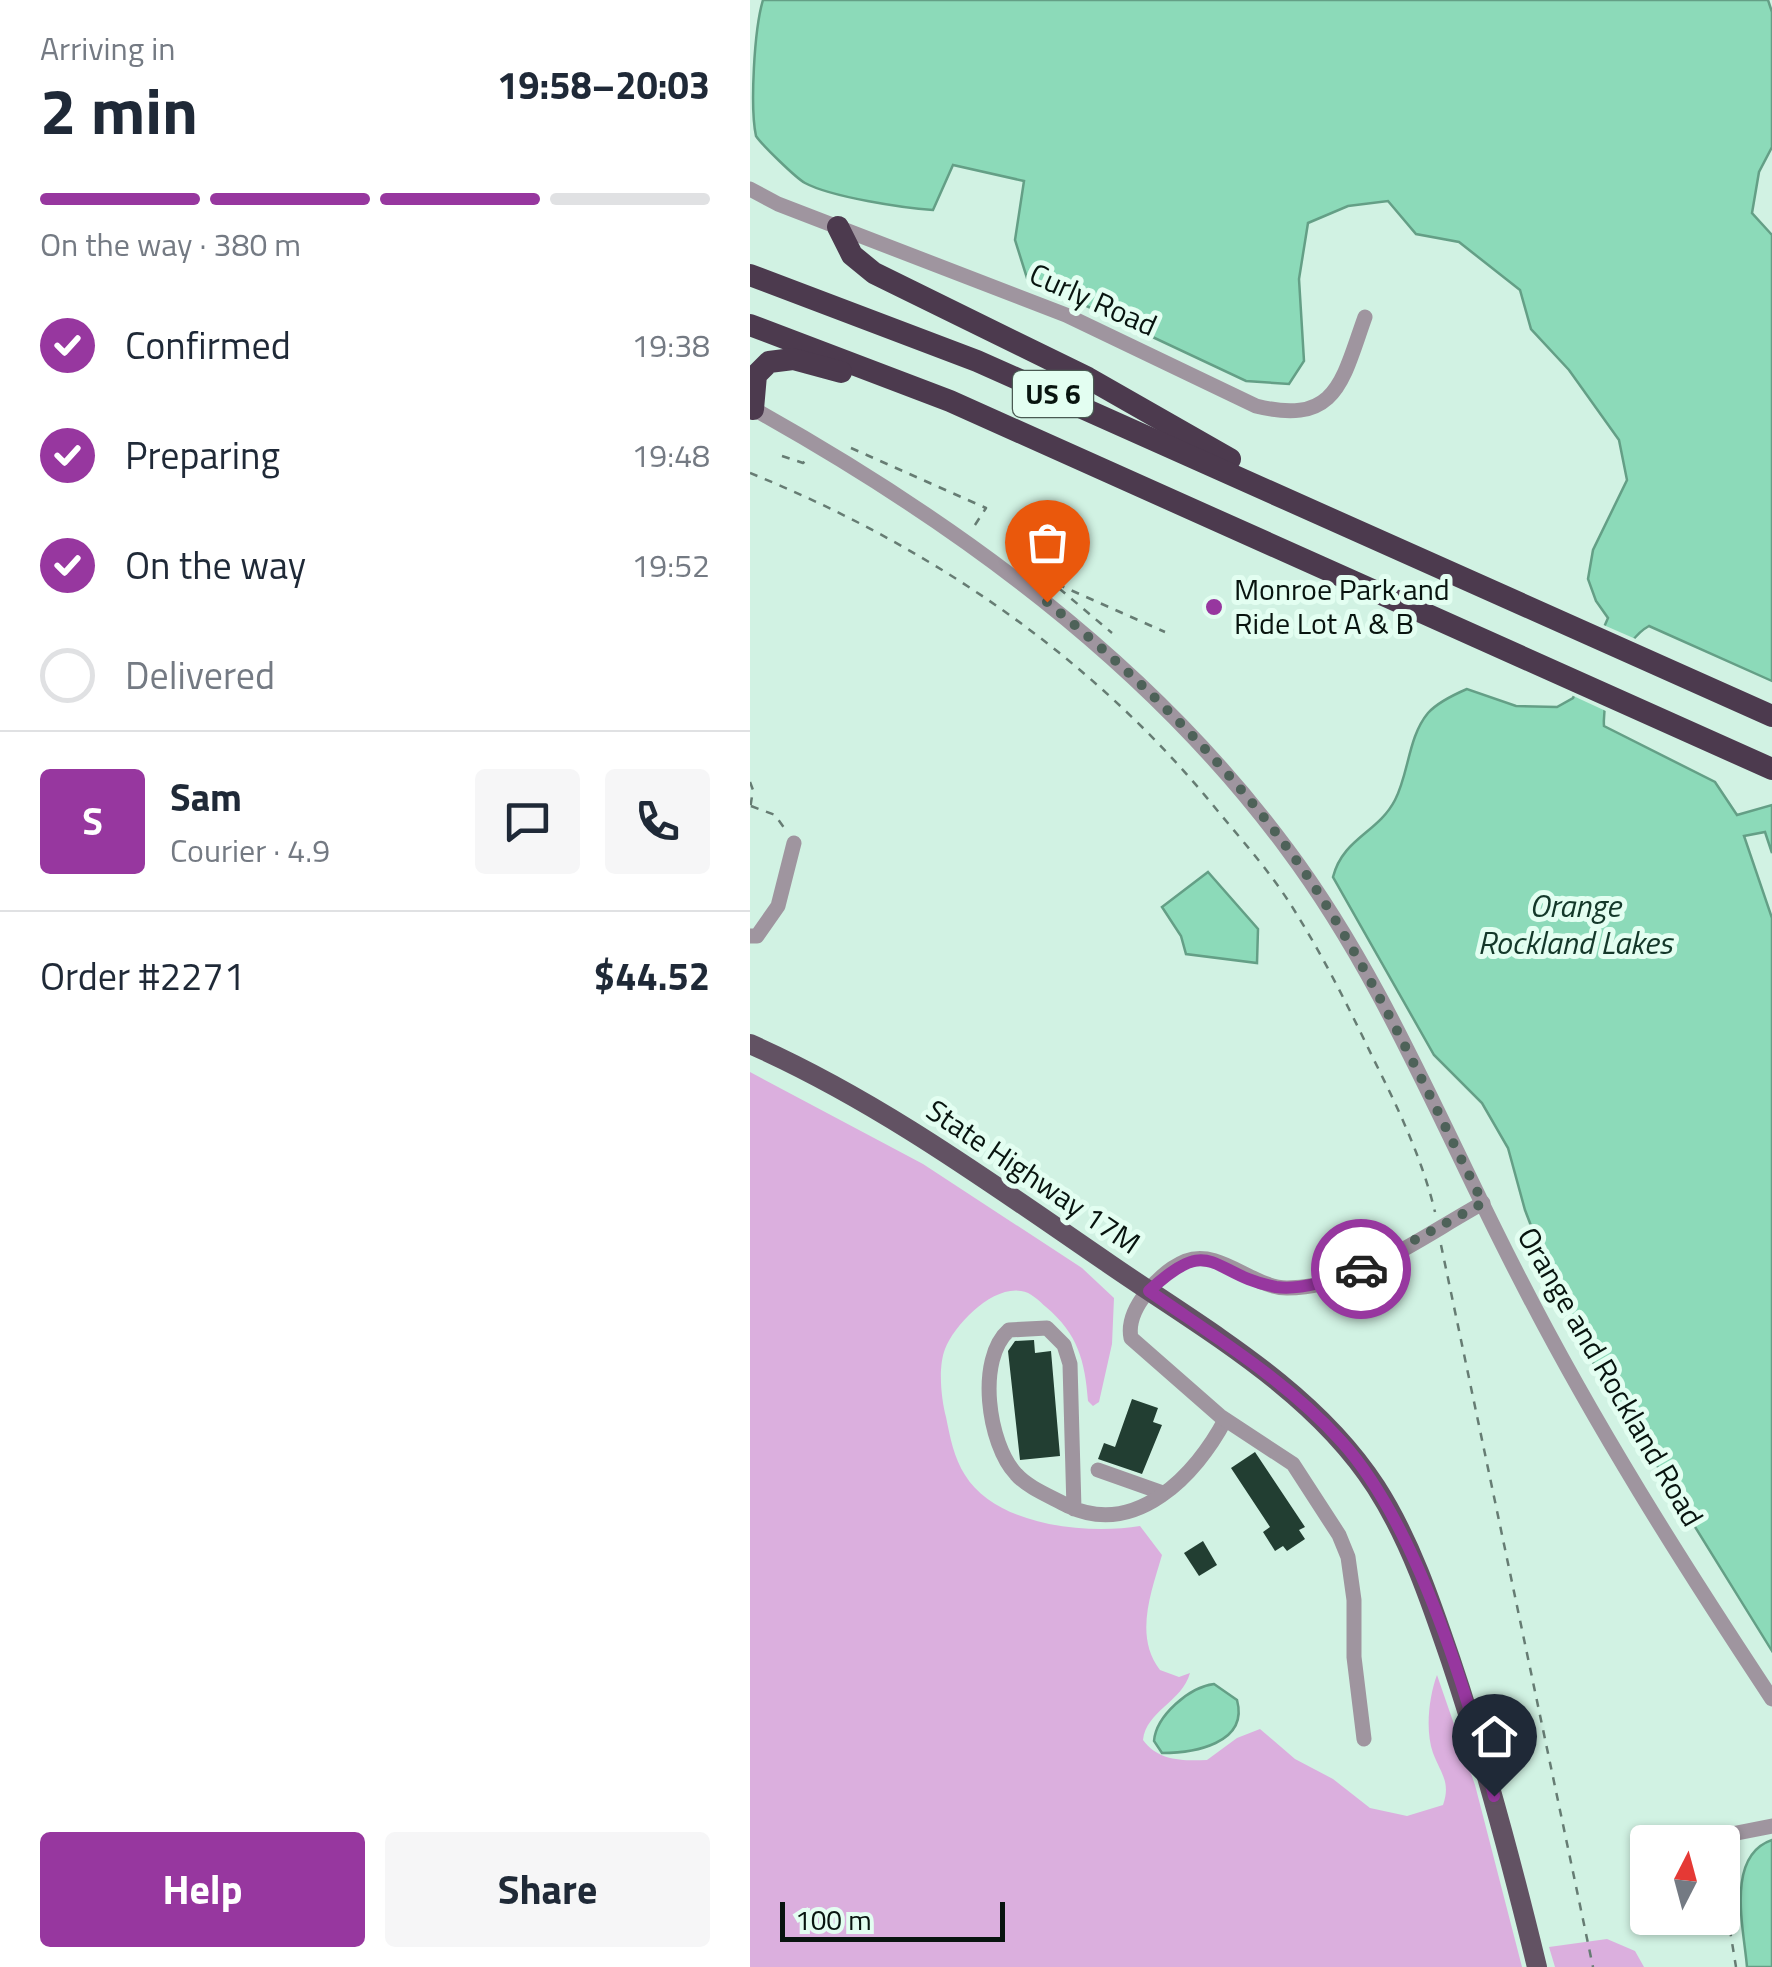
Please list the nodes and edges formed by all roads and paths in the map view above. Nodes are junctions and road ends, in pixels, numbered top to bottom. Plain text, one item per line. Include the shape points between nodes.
1 (750, 189) edge
2 (838, 228) junction
3 (750, 275) edge
4 (1366, 318) dead end
5 (750, 325) edge
6 (752, 408) edge
7 (840, 443) dead end
8 (1069, 454) junction
9 (813, 455) dead end
10 (782, 456) dead end
11 (750, 472) edge
12 (1350, 527) junction
13 (972, 529) dead end
14 (1049, 582) dead end
15 (1165, 632) dead end
16 (1772, 716) edge
17 (1772, 769) edge
18 (750, 782) edge
19 (751, 808) edge
20 (794, 843) joint
21 (750, 936) edge
22 (750, 1044) edge
23 (1483, 1203) junction
24 (1438, 1228) junction
25 (1149, 1291) junction
26 (1226, 1420) junction
27 (1098, 1470) dead end
28 (1162, 1493) junction
29 (1074, 1509) junction
30 (1772, 1699) edge
31 (1364, 1739) dead end
32 (1772, 1826) edge
33 (1740, 1832) edge
34 (1731, 1935) edge
35 (1537, 1967) edge
36 (1593, 1967) edge
37 (1736, 1967) edge

1 - 2 street, Curly Road
2 - 4 street, Curly Road via 1066,315 1256,406 1284,413 1307,412 1340,386
2 - 12 highway via 852,255 874,273 1112,390
3 - 12 highway, US 6 via 977,361
5 - 8 highway, US 6 via 901,380
6 - 8 highway via 760,370 792,359
6 - 23 street, Orange and Rockland Road via 1047,602 1208,754 1290,852 1342,931
7 - 13 path via 986,508
8 - 17 highway, US 6
9 - 10 path via 803,464
11 - 24 path via 870,528 1027,626 1108,693 1193,779 1290,904 1356,1020 1408,1130
12 - 16 highway, US 6
14 - 15 path
18 - 19 path
19 - 20 path via 775,815
20 - 21 street via 778,906 757,936
22 - 25 main road, State Highway 17M via 866,1103
23 - 24 street
23 - 30 street, Orange and Rockland Road via 1615,1452
24 - 25 street via 1377,1262 1324,1281 1274,1286 1199,1258
24 - 36 path
25 - 26 street via 1132,1318 1131,1338
25 - 35 main road, State Highway 17M via 1282,1384 1342,1442 1376,1488 1409,1549 1484,1759
26 - 28 street via 1197,1467
26 - 31 street via 1294,1464 1345,1548
27 - 28 street
28 - 29 street via 1126,1514
29 - 29 street via 1022,1480 1002,1451 987,1396 1000,1338 1009,1330 1048,1328 1064,1345
32 - 33 street
34 - 37 path

